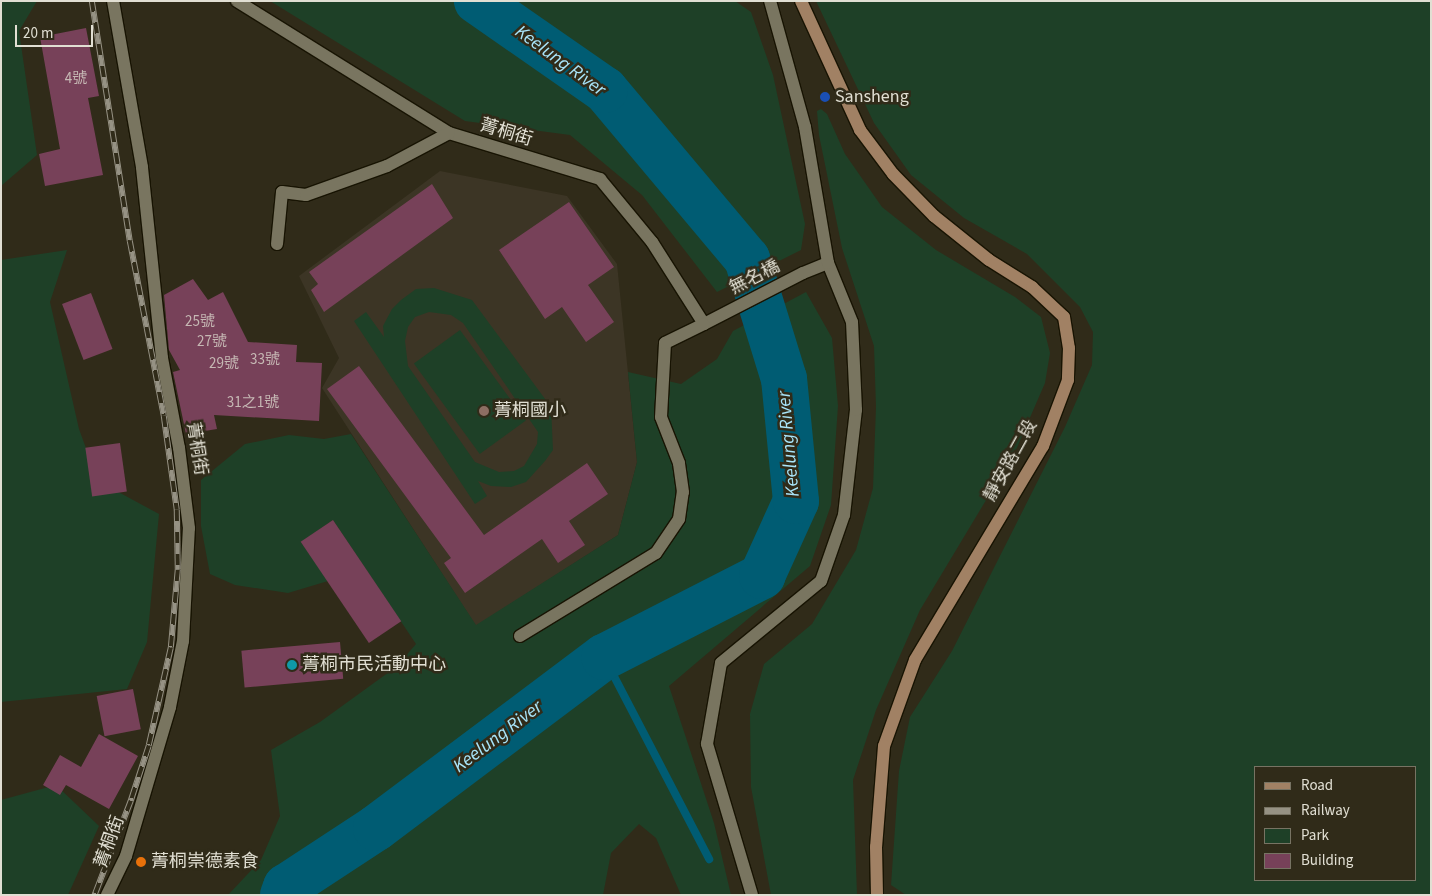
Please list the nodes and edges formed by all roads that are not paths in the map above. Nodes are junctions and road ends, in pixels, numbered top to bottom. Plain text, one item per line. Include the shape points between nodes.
1 (114, 1) edge
2 (237, 1) edge
3 (770, 1) edge
4 (801, 1) edge
5 (449, 134) junction
6 (277, 244) dead end
7 (828, 263) junction
8 (704, 324) junction
9 (520, 636) dead end
10 (107, 895) edge
11 (752, 895) edge
12 (877, 895) edge

1 - 10 street, 菁桐街 via 142,167 162,358 179,448 189,528 183,641 170,707 126,856
2 - 5 street, 菁桐街
3 - 7 street via 805,127
4 - 12 main road, 靜安路二段 via 860,130 893,174 934,216 989,260 1032,287 1064,317 1069,348 1068,380 1043,446 915,660 884,746 876,847
5 - 6 street via 387,166 306,195 282,192
5 - 8 street, 菁桐街 via 600,180 652,242
7 - 8 street, 無名橋
7 - 11 street via 852,322 856,410 844,515 821,581 721,663 707,744
8 - 9 street via 665,343 661,417 679,462 682,492 679,519 656,553

